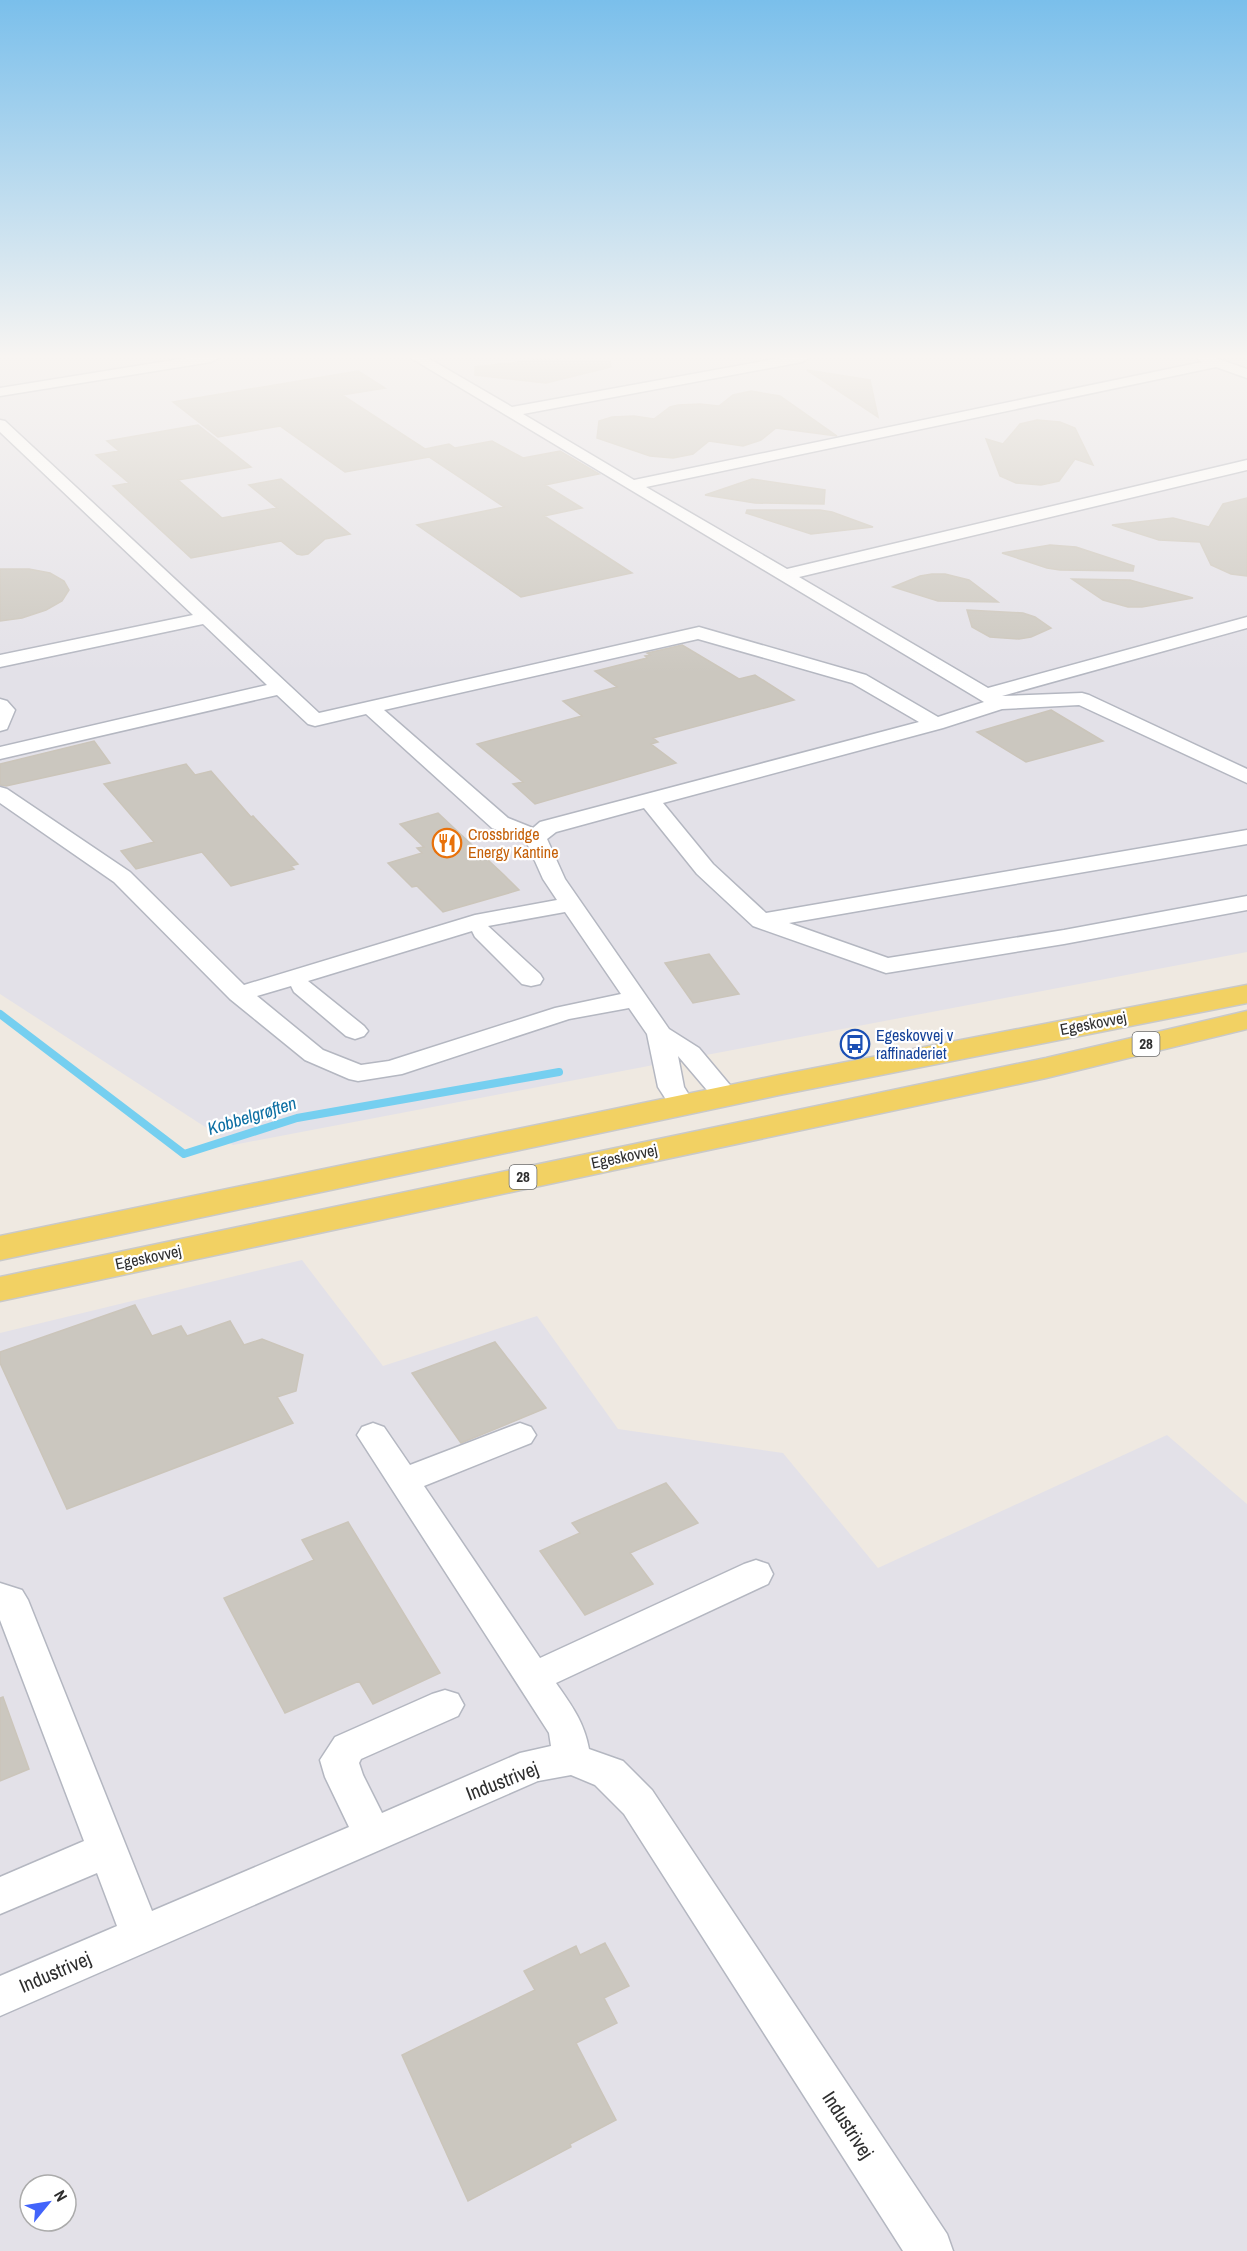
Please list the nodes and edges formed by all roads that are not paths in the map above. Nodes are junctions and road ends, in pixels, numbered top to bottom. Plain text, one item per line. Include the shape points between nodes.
1 (41, 463) edge
2 (595, 463) edge
3 (733, 463) edge
4 (1247, 465) edge
5 (631, 485) junction
6 (784, 575) junction
7 (206, 618) junction
8 (1247, 622) edge
9 (0, 661) edge
10 (281, 688) junction
11 (993, 699) junction
12 (0, 705) edge
13 (370, 708) junction
14 (936, 724) junction
15 (0, 725) edge
16 (0, 753) edge
17 (1247, 777) edge
18 (0, 793) edge
19 (649, 800) junction
20 (542, 832) junction
21 (1247, 837) edge
22 (1247, 903) edge
23 (570, 904) junction
24 (761, 921) junction
25 (483, 932) dead end
26 (531, 979) dead end
27 (303, 987) dead end
28 (239, 994) junction
29 (1247, 994) edge
30 (635, 999) junction
31 (1247, 1020) edge
32 (355, 1031) dead end
33 (660, 1034) junction
34 (727, 1097) junction
35 (683, 1106) junction
36 (0, 1248) edge
37 (0, 1289) edge
38 (373, 1435) dead end
39 (520, 1435) dead end
40 (403, 1482) junction
41 (756, 1574) dead end
42 (0, 1597) edge
43 (532, 1678) junction
44 (445, 1705) dead end
45 (572, 1759) junction
46 (373, 1834) junction
47 (108, 1849) junction
48 (0, 1896) edge
49 (141, 1935) junction
50 (0, 1996) edge
51 (930, 2251) edge

1 - 7 street
2 - 5 street
3 - 5 street
4 - 6 street
5 - 6 street
6 - 11 street
7 - 9 street
7 - 10 street
8 - 11 street
10 - 13 street via 315,720
10 - 16 street
11 - 14 street
11 - 17 street via 1082,699
12 - 15 street via 5,710
13 - 14 street via 699,633 859,679
13 - 20 street via 500,823
14 - 19 street
18 - 28 street via 122,877
19 - 20 street
19 - 24 street via 705,869
20 - 23 street via 554,879
21 - 24 street
22 - 24 street via 886,966
23 - 28 street via 483,920
23 - 30 street
25 - 26 street
27 - 32 street
28 - 30 street via 314,1055 358,1073 393,1068 564,1013
29 - 34 main road, Egeskovvej / 28
30 - 33 street
31 - 37 main road, Egeskovvej / 28 via 1046,1068
33 - 34 street via 690,1053
33 - 35 street via 670,1087
34 - 35 main road, Egeskovvej / 28
35 - 36 main road, Egeskovvej / 28
38 - 40 street
39 - 40 street
40 - 43 street
41 - 43 street
42 - 47 street via 10,1600
43 - 45 street via 567,1730
44 - 46 street via 348,1748 339,1760
45 - 46 street, Industrivej via 534,1765
45 - 51 street, Industrivej via 609,1773 638,1802
46 - 49 street, Industrivej
47 - 48 street
47 - 49 street
49 - 50 street, Industrivej

